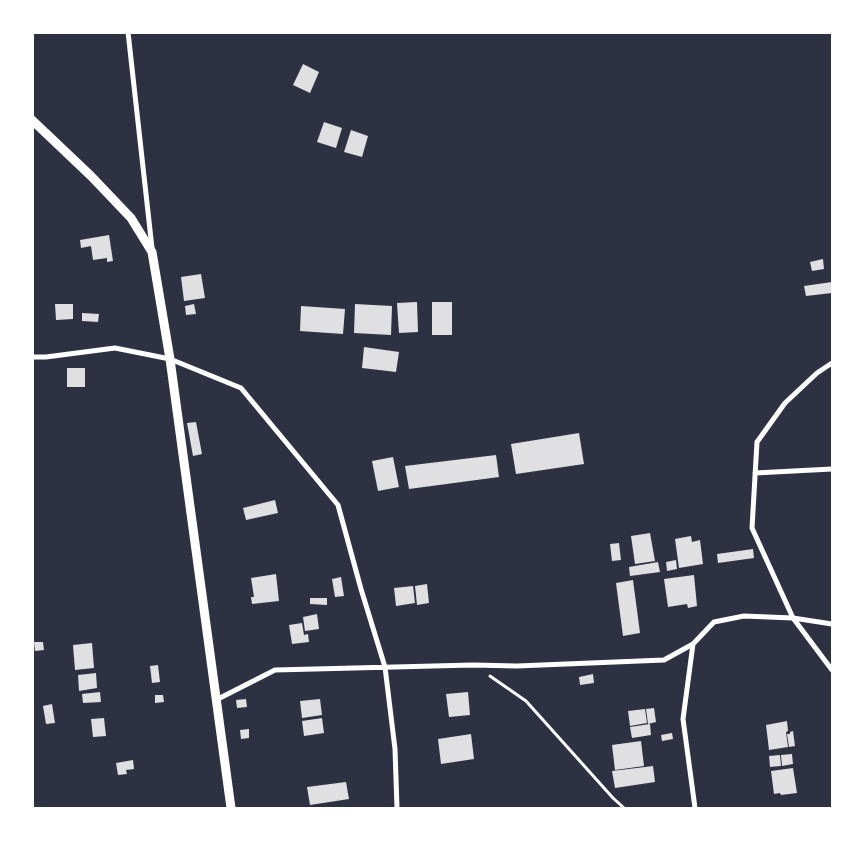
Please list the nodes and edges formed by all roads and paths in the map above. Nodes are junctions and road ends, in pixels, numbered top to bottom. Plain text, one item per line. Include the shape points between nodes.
1 (128, 32) edge
2 (32, 120) edge
3 (152, 252) junction
4 (32, 357) edge
5 (170, 359) junction
6 (832, 363) edge
7 (832, 469) edge
8 (755, 473) junction
9 (793, 618) junction
10 (832, 624) edge
11 (694, 644) junction
12 (473, 665) junction
13 (385, 667) junction
14 (832, 670) edge
15 (216, 700) junction
16 (231, 808) edge
17 (397, 808) edge
18 (624, 808) edge
19 (695, 808) edge

1 - 3 street
2 - 3 street via 131,218
3 - 5 street
4 - 5 street via 115,348
5 - 13 street via 241,388 338,505
5 - 15 street
6 - 8 street via 785,403 757,442
7 - 8 street
8 - 9 street via 752,528
9 - 10 street
9 - 11 street via 744,616 714,622
9 - 14 street
11 - 12 street via 664,660
11 - 19 street via 684,719
12 - 13 street
12 - 18 path via 526,702
13 - 15 street via 275,670
13 - 17 street via 395,749
15 - 16 street

